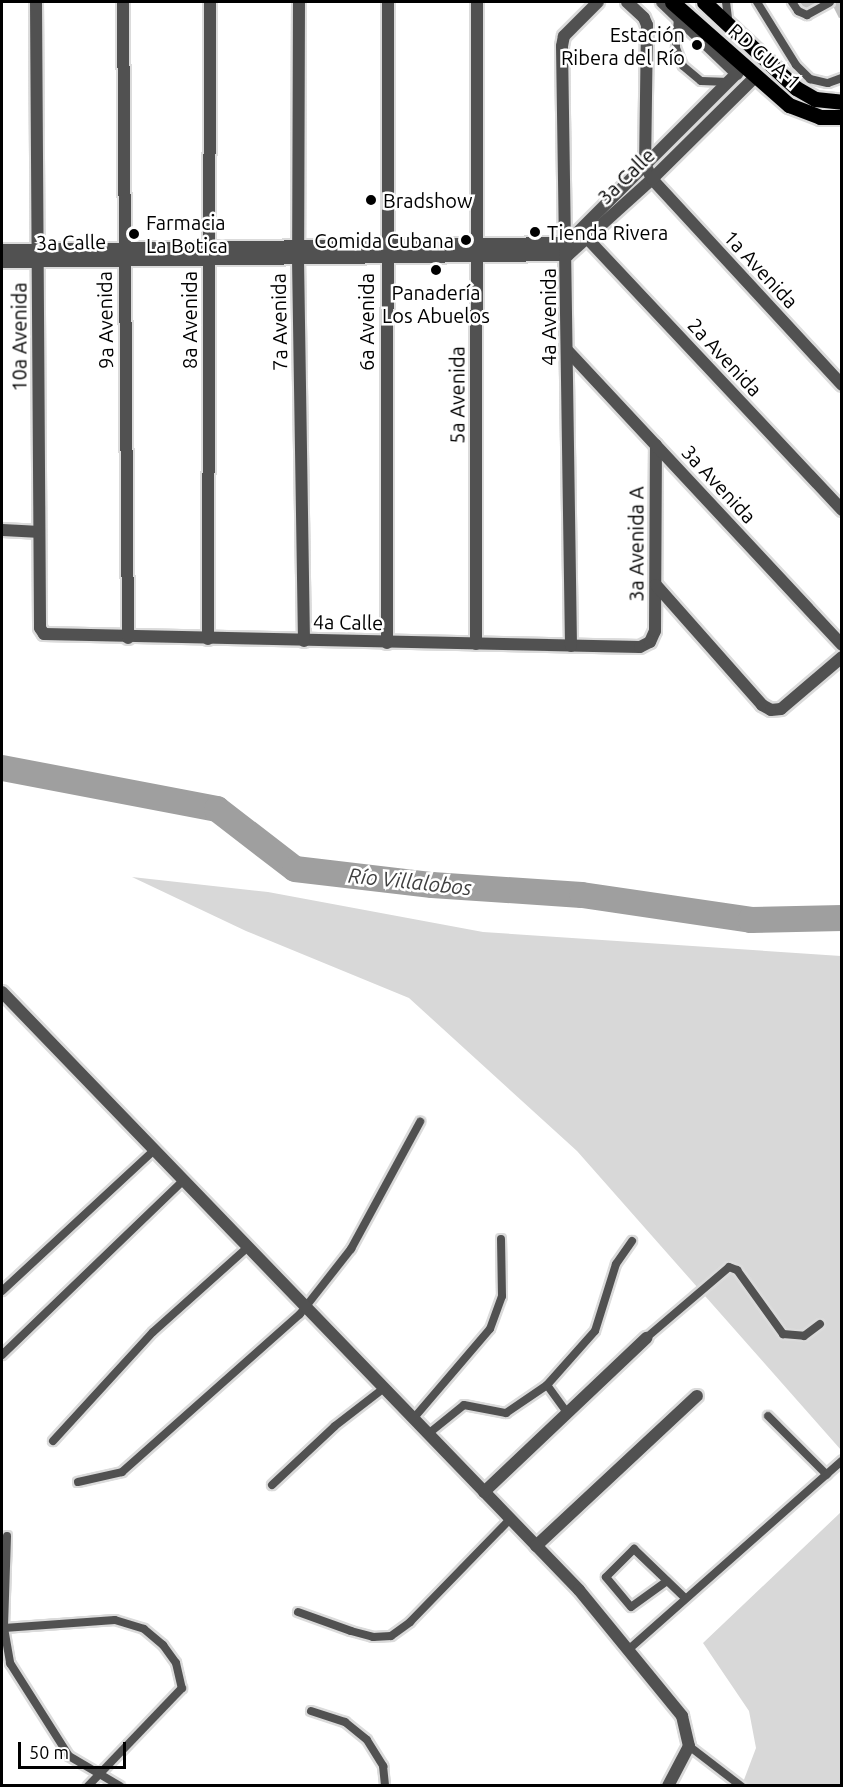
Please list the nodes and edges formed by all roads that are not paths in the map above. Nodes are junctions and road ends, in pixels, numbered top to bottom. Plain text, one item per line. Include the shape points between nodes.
1 (36, 2) edge
2 (123, 2) edge
3 (210, 2) edge
4 (299, 2) edge
5 (388, 2) edge
6 (477, 2) edge
7 (598, 2) edge
8 (627, 2) edge
9 (662, 2) edge
10 (672, 2) edge
11 (704, 2) edge
12 (726, 2) edge
13 (757, 2) edge
14 (792, 2) edge
15 (830, 2) edge
16 (678, 17) junction
17 (729, 26) junction
18 (749, 44) junction
19 (744, 74) junction
20 (842, 78) edge
21 (786, 79) junction
22 (842, 102) edge
23 (842, 117) edge
24 (645, 164) junction
25 (652, 179) junction
26 (584, 234) junction
27 (567, 249) junction
28 (2, 250) edge
29 (477, 250) junction
30 (385, 251) junction
31 (298, 252) junction
32 (209, 253) junction
33 (123, 254) junction
34 (38, 255) junction
35 (2, 262) edge
36 (567, 350) junction
37 (842, 385) edge
38 (656, 445) junction
39 (842, 510) edge
40 (2, 530) edge
41 (39, 532) junction
42 (656, 585) junction
43 (44, 634) joint
44 (128, 638) junction
45 (208, 639) junction
46 (304, 641) junction
47 (650, 642) joint
48 (387, 643) junction
49 (476, 644) junction
50 (842, 645) edge
51 (571, 646) junction
52 (842, 657) edge
53 (2, 992) edge
54 (420, 1122) dead end
55 (154, 1150) junction
56 (183, 1181) junction
57 (501, 1239) dead end
58 (632, 1241) dead end
59 (248, 1247) junction
60 (2, 1291) edge
61 (306, 1308) junction
62 (820, 1324) dead end
63 (646, 1338) joint
64 (2, 1355) edge
65 (547, 1385) junction
66 (384, 1388) junction
67 (697, 1396) dead end
68 (567, 1413) junction
69 (768, 1416) dead end
70 (413, 1419) junction
71 (428, 1434) junction
72 (52, 1441) dead end
73 (842, 1461) edge
74 (827, 1475) junction
75 (78, 1482) dead end
76 (273, 1485) dead end
77 (484, 1492) junction
78 (510, 1520) junction
79 (7, 1536) dead end
80 (536, 1546) junction
81 (667, 1581) junction
82 (685, 1598) junction
83 (298, 1612) dead end
84 (4, 1628) junction
85 (628, 1650) junction
86 (311, 1711) dead end
87 (689, 1746) junction
88 (99, 1775) junction
89 (88, 1785) edge
90 (120, 1785) edge
91 (385, 1785) edge
92 (668, 1785) edge
93 (741, 1785) edge

1 - 34 street, 10a Avenida
2 - 33 street, 9a Avenida
3 - 32 street, 8a Avenida
4 - 31 street, 7a Avenida
5 - 30 street, 6a Avenida
6 - 29 street, 5a Avenida
7 - 27 street, 4a Avenida via 562,41
8 - 24 street via 645,18 646,25
9 - 16 street
10 - 19 main road, RD GUA-1
11 - 17 main road, RD GUA-1
12 - 17 lane
13 - 20 lane via 796,65 810,79 828,83
14 - 15 lane via 807,15
16 - 19 street
16 - 19 lane via 676,48 683,66 701,81
17 - 18 main road, RD GUA-1
18 - 19 main road
18 - 21 main road, RD GUA-1
19 - 21 main road
19 - 23 main road, RD GUA-1 via 804,113
19 - 24 street, 3a Calle
19 - 25 street, 3a Calle
21 - 22 main road via 809,97
24 - 25 street, 1a Avenida
24 - 26 street, 3a Calle
25 - 26 street, 3a Calle
25 - 37 street, 1a Avenida
26 - 27 street, 3a Calle
26 - 39 street, 2a Avenida
27 - 29 street, 3a Calle
27 - 36 street, 4a Avenida
28 - 34 street, 3a Calle
29 - 30 street, 3a Calle
29 - 49 street, 5a Avenida
30 - 31 street, 3a Calle
30 - 48 street, 6a Avenida
31 - 32 street, 3a Calle
31 - 46 street, 7a Avenida
32 - 33 street, 3a Calle
32 - 45 street, 8a Avenida
33 - 34 street, 3a Calle
33 - 44 street, 9a Avenida
34 - 35 street, 3a Calle
34 - 41 street, 10a Avenida
36 - 38 street, 3a Avenida
36 - 51 street, 4a Avenida
38 - 42 street, 3a Avenida A
38 - 50 street, 3a Avenida
40 - 41 street
41 - 43 street, 10a Avenida via 40,628
42 - 47 street, 3a Avenida A via 655,631
42 - 52 street via 762,705 771,710 781,709
43 - 44 street, 4a Calle
44 - 45 street, 4a Calle
45 - 46 street, 4a Calle
46 - 48 street, 4a Calle
47 - 51 street, 4a Calle via 640,647
48 - 49 street, 4a Calle
49 - 51 street, 4a Calle
53 - 55 street
54 - 61 lane via 351,1249
55 - 56 street
55 - 60 lane
56 - 59 street
56 - 64 lane
57 - 70 lane via 502,1296 490,1329
58 - 65 lane via 616,1263 595,1331
59 - 61 street
59 - 72 lane via 153,1332
61 - 66 street
61 - 75 lane via 128,1467
62 - 63 lane via 804,1336 783,1334 737,1270 729,1267
63 - 68 street
65 - 68 lane
65 - 71 lane via 506,1413 464,1406
66 - 70 street
66 - 76 lane via 335,1426
67 - 80 street
68 - 77 street
69 - 74 lane
70 - 71 street
71 - 77 street
73 - 74 lane
74 - 82 lane
77 - 78 street
78 - 80 street
78 - 83 lane via 410,1622 391,1636 362,1634
79 - 84 lane
80 - 85 street
81 - 81 lane via 631,1607 606,1575 634,1549
81 - 82 lane
82 - 85 lane
84 - 88 lane via 10,1663 27,1696 69,1756
84 - 88 lane via 115,1620 144,1629 163,1645 176,1664 182,1688
85 - 87 street via 682,1716
86 - 91 lane via 345,1722 367,1740 383,1766
87 - 92 street
87 - 93 lane
88 - 89 lane
88 - 90 lane

